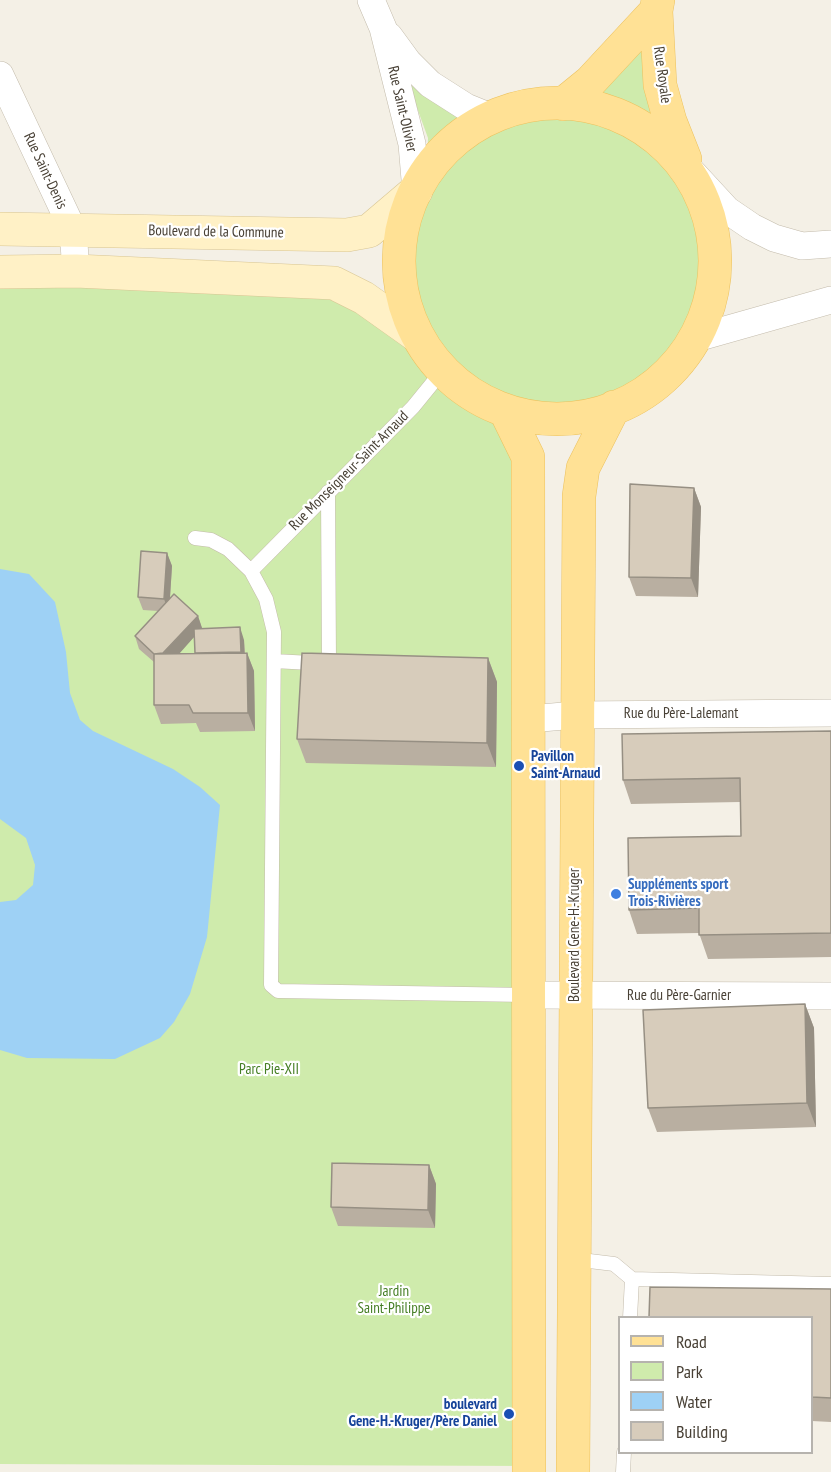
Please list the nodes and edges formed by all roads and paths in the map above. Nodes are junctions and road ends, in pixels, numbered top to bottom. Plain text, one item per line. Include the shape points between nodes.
1 (371, 0) edge
2 (657, 6) edge
3 (382, 28) junction
4 (0, 75) edge
5 (563, 104) junction
6 (493, 118) junction
7 (691, 171) junction
8 (416, 191) junction
9 (0, 229) edge
10 (73, 230) junction
11 (831, 244) edge
12 (76, 271) junction
13 (0, 272) edge
14 (831, 300) edge
15 (416, 335) junction
16 (693, 339) junction
17 (444, 369) junction
18 (614, 407) junction
19 (505, 410) junction
20 (328, 492) junction
21 (195, 538) dead end
22 (250, 571) junction
23 (274, 661) junction
24 (831, 713) edge
25 (575, 716) junction
26 (530, 719) junction
27 (527, 995) junction
28 (574, 996) junction
29 (831, 996) edge
30 (573, 1259) junction
31 (632, 1279) junction
32 (831, 1284) edge
33 (630, 1316) edge
34 (624, 1454) edge
35 (529, 1472) edge
36 (573, 1472) edge
37 (623, 1472) edge

1 - 3 street, Rue Saint-Olivier
2 - 5 main road, Rue Royale via 590,82
2 - 7 main road, Rue Royale via 660,85
3 - 6 street, Rue Saint-Olivier via 430,84
3 - 8 street, Rue Saint-Olivier via 412,144
4 - 10 street, Rue Saint-Denis
5 - 6 main road via 525,107
5 - 7 main road via 599,110 629,121 658,138
6 - 8 main road via 453,143 436,160
7 - 11 street via 727,210 752,227 802,246
7 - 16 main road via 706,201 715,243 708,308
8 - 10 main road, Boulevard de la Commune via 369,231 347,235
8 - 15 main road via 403,220 397,271 402,301
9 - 10 main road, Boulevard de la Commune
10 - 12 street, Rue Saint-Denis
12 - 13 main road
12 - 15 main road via 334,283 364,298
14 - 16 street
15 - 17 main road
16 - 18 main road via 648,388
17 - 19 main road via 469,390
17 - 20 lane, Rue Monseigneur-Saint-Arnaud via 413,407
18 - 19 main road via 564,422 535,420
18 - 25 main road, Boulevard Gene-H.-Kruger via 583,468 579,496
19 - 26 main road via 528,457
20 - 22 lane, Rue Monseigneur-Saint-Arnaud
20 - 23 lane via 329,664
21 - 22 lane via 211,540 228,549
22 - 23 lane via 266,599 274,632
23 - 27 lane via 271,986 278,990
24 - 25 street, Rue du Père-Lalemant
25 - 26 street, Rue du Père-Lalemant
25 - 28 main road, Boulevard Gene-H.-Kruger
26 - 27 main road
27 - 28 street, Rue du Père-Garnier
27 - 35 main road
28 - 29 street, Rue du Père-Garnier
28 - 30 main road, Boulevard Gene-H.-Kruger
30 - 31 lane via 614,1264
30 - 36 main road, Boulevard Gene-H.-Kruger
31 - 32 lane
31 - 33 lane
34 - 37 lane

